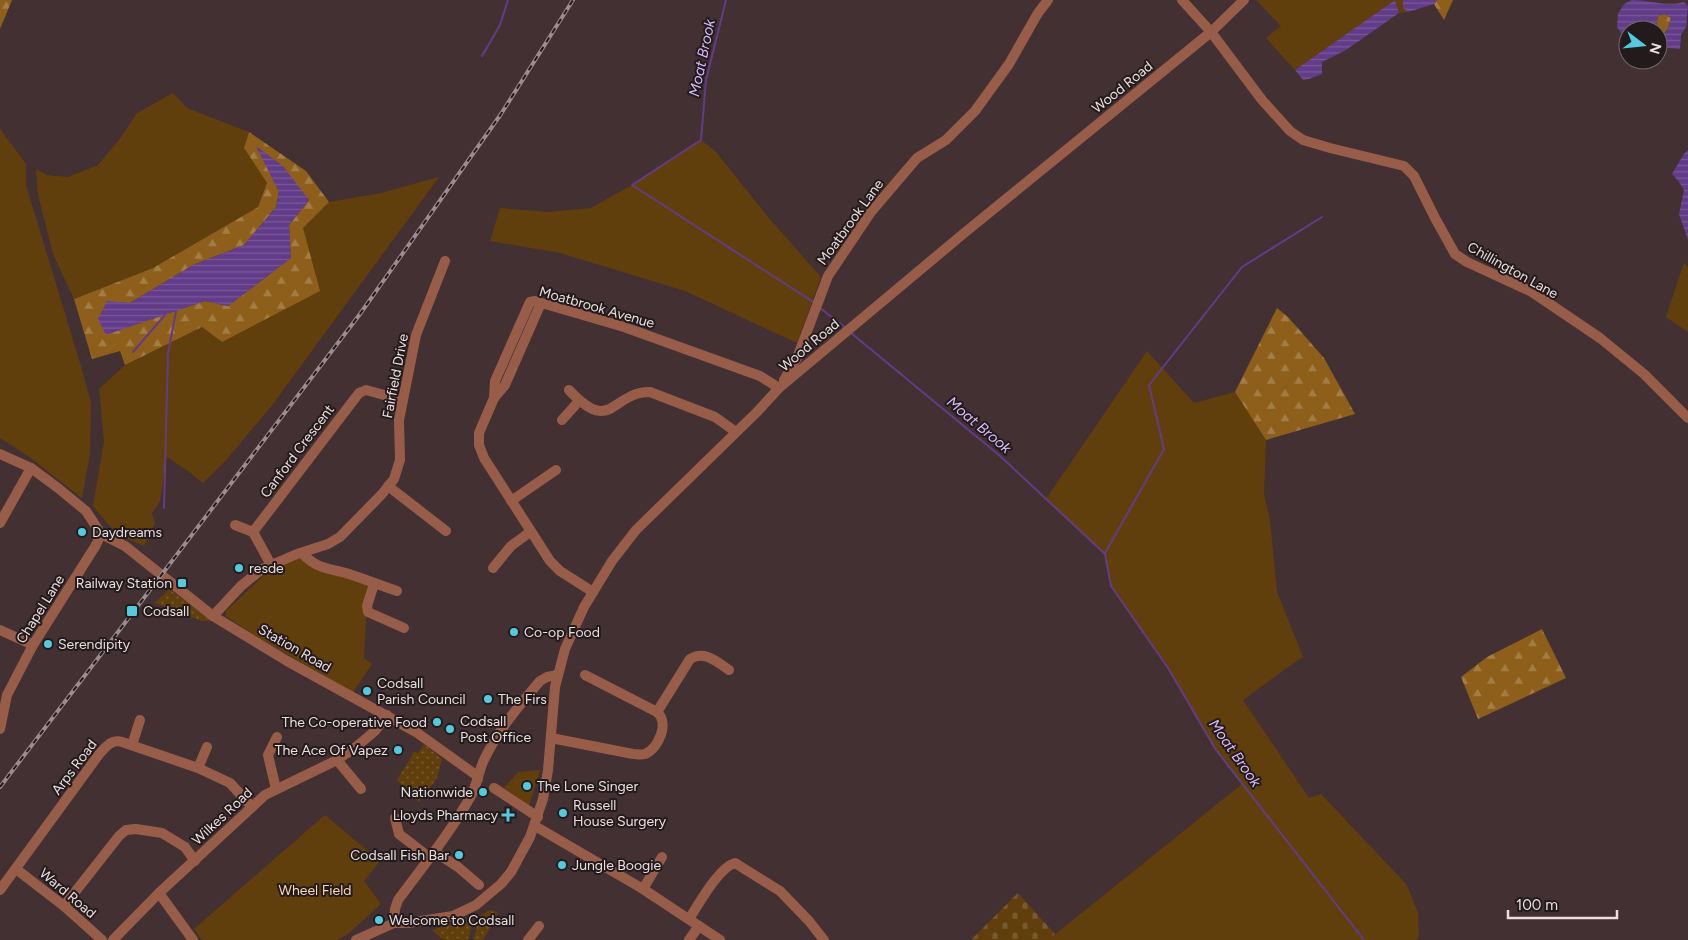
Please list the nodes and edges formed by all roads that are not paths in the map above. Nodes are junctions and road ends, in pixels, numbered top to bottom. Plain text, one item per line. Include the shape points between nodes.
1 (1048, 0) edge
2 (1182, 0) edge
3 (1244, 0) edge
4 (1211, 32) junction
5 (445, 261) dead end
6 (779, 388) junction
7 (569, 390) dead end
8 (402, 400) junction
9 (579, 401) junction
10 (1688, 418) edge
11 (562, 420) dead end
12 (736, 432) junction
13 (0, 454) edge
14 (31, 468) junction
15 (556, 470) dead end
16 (388, 486) junction
17 (511, 501) junction
18 (0, 523) edge
19 (235, 525) dead end
20 (446, 531) dead end
21 (252, 532) junction
22 (530, 532) junction
23 (101, 534) junction
24 (302, 552) junction
25 (271, 565) junction
26 (493, 568) dead end
27 (374, 584) junction
28 (397, 591) dead end
29 (592, 592) junction
30 (213, 616) junction
31 (404, 628) dead end
32 (0, 630) edge
33 (32, 644) junction
34 (729, 670) dead end
35 (558, 675) junction
36 (584, 675) dead end
37 (657, 712) junction
38 (387, 715) junction
39 (140, 720) dead end
40 (0, 729) edge
41 (277, 737) dead end
42 (551, 738) junction
43 (132, 745) junction
44 (207, 746) dead end
45 (337, 760) junction
46 (198, 768) junction
47 (478, 779) junction
48 (494, 788) dead end
49 (276, 789) junction
50 (361, 789) dead end
51 (252, 807) junction
52 (395, 818) dead end
53 (536, 821) junction
54 (432, 855) junction
55 (662, 856) dead end
56 (195, 861) junction
57 (16, 869) junction
58 (479, 885) dead end
59 (643, 889) junction
60 (0, 890) edge
61 (160, 893) junction
62 (64, 906) junction
63 (689, 919) junction
64 (394, 923) junction
65 (538, 926) dead end
66 (699, 926) junction
67 (102, 940) edge
68 (113, 940) edge
69 (193, 940) edge
70 (356, 940) edge
71 (528, 940) edge
72 (690, 940) edge
73 (720, 940) edge
74 (824, 940) edge

1 - 6 street, Moatbrook Lane via 1009,64 975,111 946,140 917,158 871,212 828,276 797,358
2 - 4 street, Chillington Lane
3 - 4 street, Wood Road
4 - 6 street, Wood Road
4 - 10 street, Chillington Lane via 1262,100 1290,131 1303,140 1404,166 1414,176 1455,254 1532,292 1600,338 1644,374
5 - 8 street, Fairfield Drive via 416,335
6 - 12 street, Wood Road
6 - 17 street, Moatbrook Avenue via 760,376 624,327 532,301 494,385 494,398 479,432 479,446 484,458
7 - 9 street
8 - 16 street, Fairfield Drive via 400,460 397,473
8 - 21 street, Canford Crescent via 366,390 359,393
9 - 11 street
9 - 12 street via 602,412 640,392 650,392 715,417
12 - 29 street, Wood Road via 636,530
13 - 14 street
14 - 18 street
14 - 23 street via 86,511
15 - 17 street
16 - 20 street
16 - 24 street, Fairfield Drive via 340,537
17 - 22 street, Moatbrook Avenue
19 - 21 street
21 - 25 street
22 - 26 street via 511,546
22 - 29 street, Moatbrook Avenue via 554,566
23 - 30 street, Station Road via 125,546
23 - 33 street, Chapel Lane
24 - 25 street, Fairfield Drive
24 - 27 street via 322,568
25 - 30 street, Fairfield Drive via 250,578
27 - 28 street
27 - 31 street via 366,606 368,612
29 - 35 street, Wood Road via 569,638
30 - 38 street, Station Road via 287,661
32 - 33 street
33 - 40 street, Chapel Lane via 7,695
34 - 37 street via 705,655 695,655 686,663
35 - 42 street, Wood Road
35 - 47 street via 540,681 504,725 483,762
36 - 37 street
37 - 42 street via 664,729 654,747 645,754
38 - 45 street, Wilkes Road via 375,731
38 - 47 street, Station Road via 416,732
39 - 43 street
41 - 49 street via 268,755
42 - 53 street, Wood Road via 546,786
43 - 46 street, Arps Road
43 - 57 street, Arps Road via 118,740 109,743
44 - 46 street
45 - 49 street, Wilkes Road
45 - 50 street
46 - 51 street, Arps Road via 230,783
47 - 54 street
48 - 53 street
49 - 51 street, Wilkes Road
51 - 56 street, Wilkes Road
52 - 54 street via 399,834
53 - 59 street
53 - 64 street, Wood Road via 511,872 476,905 454,916 408,924
54 - 58 street via 458,867
54 - 64 street via 398,900
55 - 59 street
56 - 61 street, Wilkes Road
56 - 62 street via 185,848 162,833 126,830
57 - 60 street, Arps Road
57 - 62 street, Ward Road
59 - 63 street
61 - 68 street, Wilkes Road
61 - 69 street
62 - 67 street, Ward Road
63 - 66 street
63 - 74 street via 726,867 735,863 780,891
64 - 70 street
65 - 71 street
66 - 72 street
66 - 73 street

